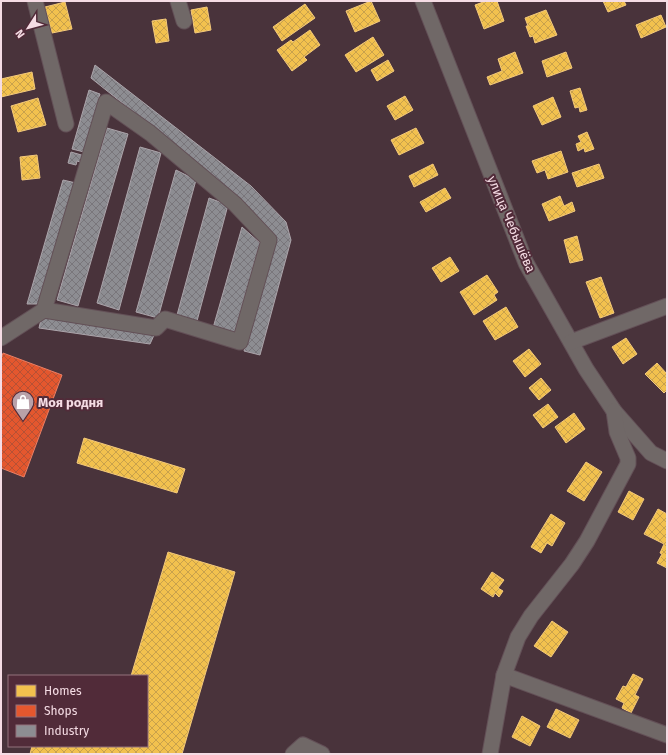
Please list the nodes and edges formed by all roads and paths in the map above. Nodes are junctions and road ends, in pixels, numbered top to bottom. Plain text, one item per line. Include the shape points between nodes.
1 (34, 1) edge
2 (178, 1) edge
3 (423, 1) edge
4 (184, 21) dead end
5 (66, 124) dead end
6 (667, 306) edge
7 (44, 310) junction
8 (1, 338) edge
9 (571, 342) junction
10 (614, 411) junction
11 (667, 461) edge
12 (504, 675) junction
13 (667, 735) edge
14 (293, 754) edge
15 (322, 754) edge
16 (490, 754) edge

1 - 5 street
2 - 4 street
3 - 9 street, улица Чебышёва via 526,263
6 - 9 street
7 - 7 street via 106,102 150,133 235,204 268,240 240,342 165,319 156,328
7 - 8 street
9 - 10 street, улица Чебышёва
10 - 11 street, улица Чебышёва via 651,453
10 - 12 street via 617,432 628,458 626,469 587,541 518,637
12 - 13 street
12 - 16 street
14 - 15 street via 303,745

